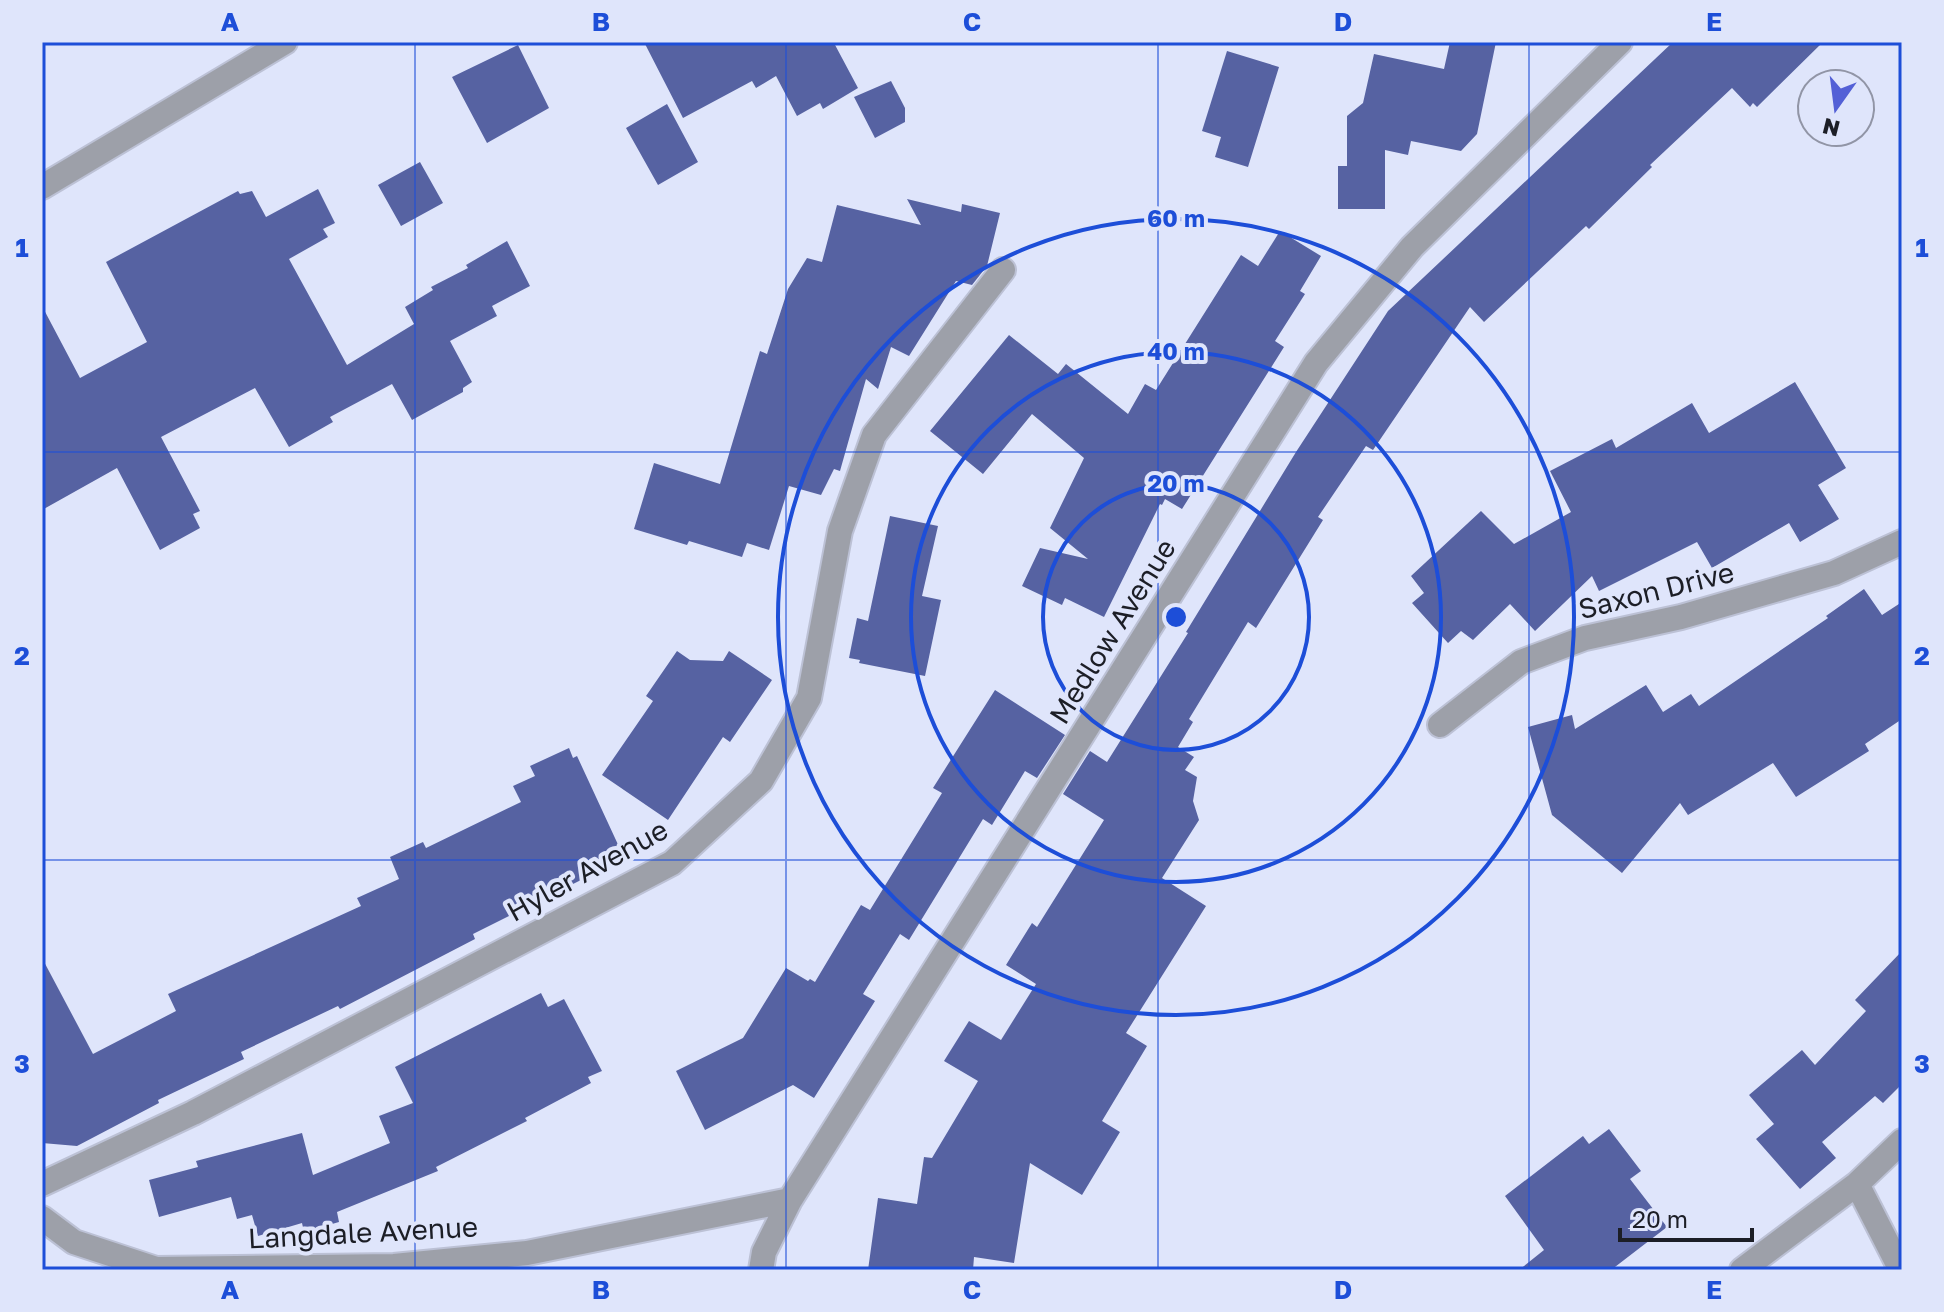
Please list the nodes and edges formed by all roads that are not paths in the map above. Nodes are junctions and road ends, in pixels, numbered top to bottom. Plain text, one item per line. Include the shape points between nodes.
1 (285, 42) edge
2 (1620, 42) edge
3 (42, 187) edge
4 (1003, 270) dead end
5 (1902, 542) edge
6 (1440, 725) dead end
7 (1902, 1141) edge
8 (42, 1184) edge
9 (1857, 1184) junction
10 (790, 1200) junction
11 (42, 1218) edge
12 (155, 1270) edge
13 (761, 1270) edge
14 (1742, 1270) edge
15 (1901, 1270) edge

1 - 3 street
2 - 10 street, Medlow Avenue via 1412,247 1316,363
4 - 8 street, Hyler Avenue via 874,435 840,531 809,698 761,781 672,863 207,1106
5 - 6 street, Saxon Drive via 1834,573 1585,638 1521,662
7 - 9 street
9 - 14 street
9 - 15 street
10 - 12 street, Langdale Avenue via 527,1253 394,1266
10 - 13 street, Medlow Avenue via 764,1252
11 - 12 street, Langdale Avenue via 74,1242

